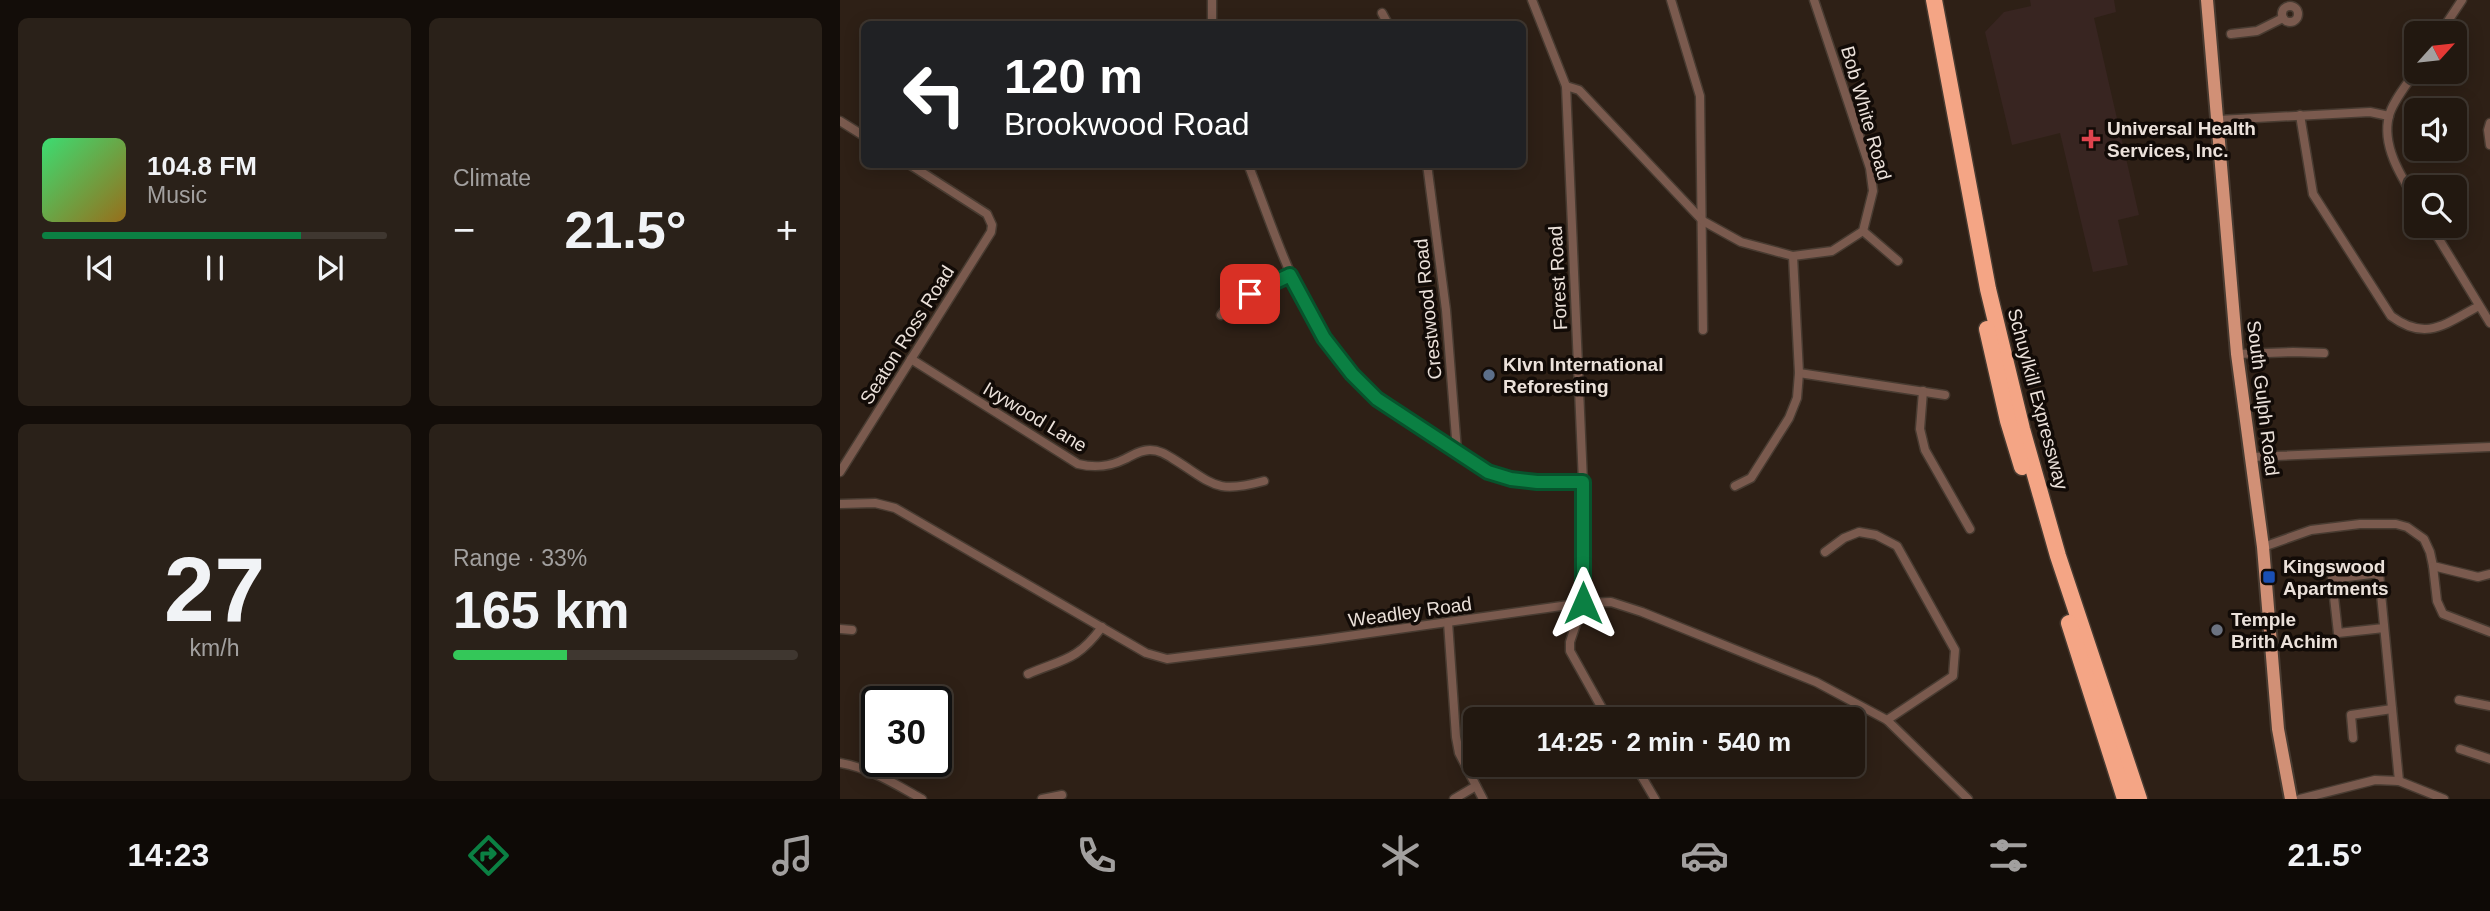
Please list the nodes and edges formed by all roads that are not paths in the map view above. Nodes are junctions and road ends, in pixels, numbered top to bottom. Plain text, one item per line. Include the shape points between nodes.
1 (1212, 0) edge
2 (1532, 0) edge
3 (1671, 0) edge
4 (1814, 0) edge
5 (1927, 0) edge
6 (1934, 0) edge
7 (2207, 0) edge
8 (2457, 2) edge
9 (2280, 5) edge
10 (1382, 13) dead end
11 (2283, 18) junction
12 (1212, 21) edge
13 (1386, 21) edge
14 (2447, 21) edge
15 (2231, 34) dead end
16 (2408, 84) edge
17 (1566, 86) junction
18 (2301, 115) junction
19 (2389, 116) junction
20 (2218, 120) junction
21 (840, 121) edge
22 (2490, 123) edge
23 (861, 134) edge
24 (2490, 145) edge
25 (915, 168) edge
26 (1250, 168) edge
27 (1428, 168) edge
28 (2404, 181) edge
29 (1703, 221) junction
30 (1863, 231) junction
31 (2438, 238) edge
32 (1793, 256) junction
33 (1898, 261) dead end
34 (1290, 275) junction
35 (2479, 306) junction
36 (1221, 315) dead end
37 (2490, 323) edge
38 (1703, 330) dead end
39 (2237, 354) junction
40 (2324, 354) dead end
41 (911, 359) junction
42 (1799, 373) junction
43 (1923, 391) junction
44 (1945, 395) dead end
45 (2490, 447) edge
46 (1457, 451) junction
47 (2251, 457) junction
48 (840, 472) edge
49 (1264, 481) dead end
50 (1583, 482) junction
51 (1735, 486) dead end
52 (840, 504) edge
53 (1970, 529) dead end
54 (2263, 547) junction
55 (1825, 552) dead end
56 (2433, 566) junction
57 (2490, 574) edge
58 (1583, 603) junction
59 (1448, 622) junction
60 (1102, 627) junction
61 (2385, 628) junction
62 (840, 629) edge
63 (852, 630) dead end
64 (2490, 632) edge
65 (1028, 674) dead end
66 (2459, 700) dead end
67 (2490, 706) edge
68 (1601, 707) edge
69 (2392, 709) junction
70 (1887, 720) junction
71 (2353, 738) dead end
72 (2460, 749) dead end
73 (2490, 759) edge
74 (840, 763) edge
75 (1642, 777) edge
76 (2399, 781) junction
77 (1476, 786) junction
78 (1062, 795) dead end
79 (922, 799) edge
80 (1042, 799) edge
81 (1454, 799) edge
82 (1483, 799) edge
83 (1655, 799) edge
84 (1968, 799) edge
85 (2125, 799) edge
86 (2139, 799) edge
87 (2291, 799) edge
88 (2300, 799) edge
89 (2444, 799) edge

1 - 12 street
2 - 17 street, Forest Road
3 - 29 street via 1700,96
4 - 30 street, Bob White Road via 1870,168 1873,191
5 - 85 highway, Schuylkill Expressway via 2005,409
6 - 86 highway, Schuylkill Expressway via 1987,289 2022,429 2058,555
7 - 20 main road, South Gulph Road
8 - 14 street
9 - 11 street
9 - 11 street via 2291,5 2298,13 2292,22
10 - 13 street
11 - 15 street via 2257,31
16 - 19 street
17 - 29 street via 1579,90
17 - 50 street, Forest Road
18 - 19 street via 2370,111
18 - 20 street
18 - 35 street via 2313,194 2391,316 2406,327 2429,329
19 - 28 street via 2389,139
20 - 39 main road, South Gulph Road
21 - 23 street
22 - 24 street
25 - 41 street, Seaton Ross Road via 987,214 992,225
26 - 34 street
27 - 46 street, Crestwood Road via 1446,310
29 - 32 street via 1741,242
29 - 38 street
30 - 32 street via 1832,251
30 - 33 street
31 - 35 street
32 - 42 street
34 - 36 street via 1229,304
34 - 46 street via 1324,338 1352,374 1377,399
35 - 37 street
39 - 40 street
39 - 47 main road, South Gulph Road
41 - 48 street, Seaton Ross Road
41 - 49 street, Ivywood Lane via 1078,464 1110,466 1151,450 1221,487
42 - 43 street
42 - 51 street via 1789,418 1751,478
43 - 44 street
43 - 53 street via 1920,429 1925,450
45 - 47 street
46 - 50 street via 1488,472 1511,479
47 - 54 main road, South Gulph Road
50 - 58 street, Forest Road
52 - 60 street, Weadley Road via 876,503 895,508
54 - 56 street via 2311,530 2396,524 2424,539
54 - 87 main road, South Gulph Road via 2278,729
55 - 70 street via 1859,532 1897,546 1955,650 1953,676
56 - 57 street via 2478,577
56 - 64 street via 2437,601 2444,614
58 - 59 street, Weadley Road
58 - 68 street, Forest Road via 1570,651
58 - 70 street, Weadley Road via 1611,602 1642,611 1816,682
59 - 60 street, Weadley Road via 1179,659 1146,653
59 - 77 street via 1456,737
60 - 65 street via 1074,657
61 - 61 street via 2379,573 2332,579 2338,633
61 - 69 street
62 - 63 street
66 - 67 street
69 - 71 street via 2351,715
69 - 76 street
70 - 84 street, Weadley Road
72 - 73 street
74 - 79 street via 874,773
75 - 83 street
76 - 88 street via 2356,783
76 - 89 street
77 - 81 street
77 - 82 street
78 - 80 street

